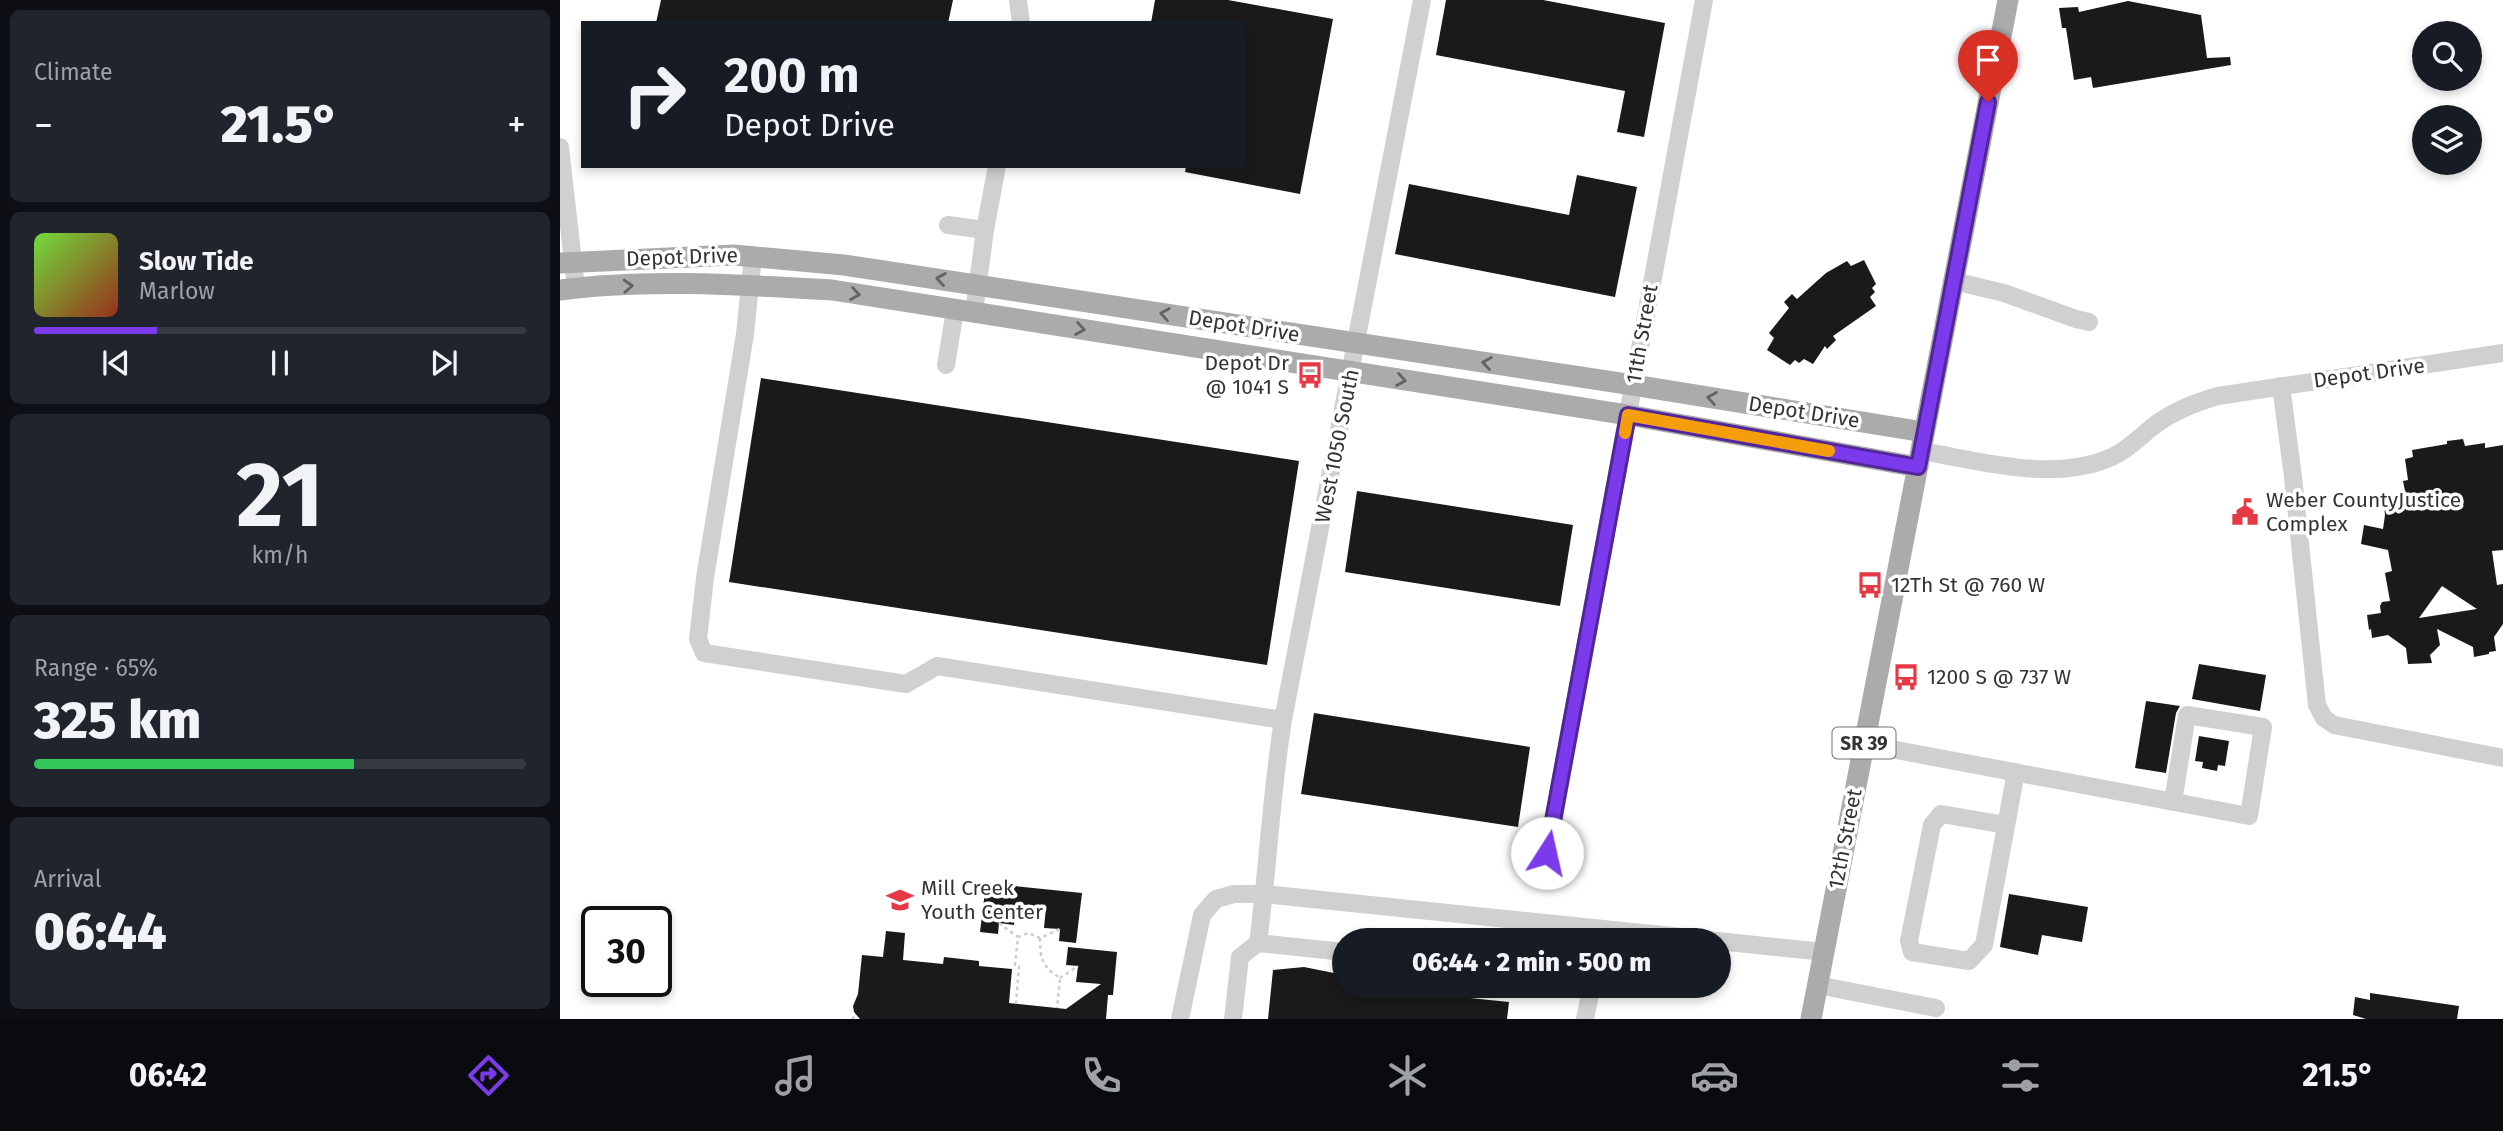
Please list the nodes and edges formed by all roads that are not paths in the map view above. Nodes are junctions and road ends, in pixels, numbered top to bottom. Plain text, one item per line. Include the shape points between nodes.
1 (1018, 0) edge
2 (1422, 0) edge
3 (1704, 0) edge
4 (2008, 0) edge
5 (1021, 21) edge
6 (560, 146) edge
7 (998, 168) edge
8 (948, 225) dead end
9 (985, 230) junction
10 (753, 256) junction
11 (567, 262) edge
12 (1954, 281) junction
13 (978, 285) junction
14 (750, 286) junction
15 (568, 289) edge
16 (965, 311) junction
17 (2089, 322) dead end
18 (1357, 343) junction
19 (2503, 353) edge
20 (946, 365) dead end
21 (1352, 372) junction
22 (1633, 385) junction
23 (2281, 386) junction
24 (1628, 415) junction
25 (1921, 450) junction
26 (1283, 720) junction
27 (1864, 744) junction
28 (2503, 758) edge
29 (2016, 772) junction
30 (2173, 802) junction
31 (2007, 825) junction
32 (1558, 870) dead end
33 (1264, 894) junction
34 (1549, 928) edge
35 (1731, 942) edge
36 (1258, 943) junction
37 (1332, 951) edge
38 (1824, 952) junction
39 (1817, 985) junction
40 (1589, 998) edge
41 (1936, 1008) dead end
42 (1180, 1019) edge
43 (1233, 1019) edge
44 (1585, 1019) edge
45 (1811, 1019) edge

1 - 5 street
2 - 18 street, West 1050 South
3 - 22 street, 11th Street
4 - 12 main road, 12th Street / SR 39
6 - 11 street
7 - 9 street
8 - 9 street
9 - 13 street
10 - 11 main road, Depot Drive
13 -> 10 main road, Depot Drive
10 - 14 street
11 - 15 street
12 - 17 street
12 - 25 main road, 12th Street / SR 39
13 - 16 street
18 -> 13 main road, Depot Drive
15 -> 14 main road, Depot Drive
14 -> 16 main road, Depot Drive via 832,290
14 - 26 street via 705,578 698,639 704,653 906,684 937,666
16 - 20 street
16 -> 21 main road, Depot Drive
18 - 21 street, West 1050 South
22 -> 18 main road, Depot Drive
19 - 23 street, Depot Drive
21 -> 24 main road, Depot Drive
21 - 26 street, West 1050 South
22 - 24 street, 11th Street
25 -> 22 main road, Depot Drive
23 - 25 street, Depot Drive via 2195,402 2170,414 2130,447 2085,465 2020,468
23 - 28 street via 2317,705 2324,718 2334,725
24 - 25 main road, Depot Drive
24 - 32 street, 11th Street via 1547,853
25 - 27 main road, 12th Street / SR 39
26 - 33 street, West 1050 South
27 - 29 street
27 - 38 main road, 12th Street / SR 39
29 - 30 street
29 - 31 street
30 - 30 street via 2249,816 2263,727 2187,715
31 - 31 street via 1984,945 1969,961 1912,951 1909,941 1931,825 1941,814
33 - 34 street
33 - 36 street, West 1050 South
33 - 42 street via 1216,899 1202,915
35 - 38 street
36 - 37 street
36 - 43 street via 1240,957
38 - 39 main road, 12th Street / SR 39
39 - 41 street
39 - 45 main road, 12th Street / SR 39
40 - 44 street

